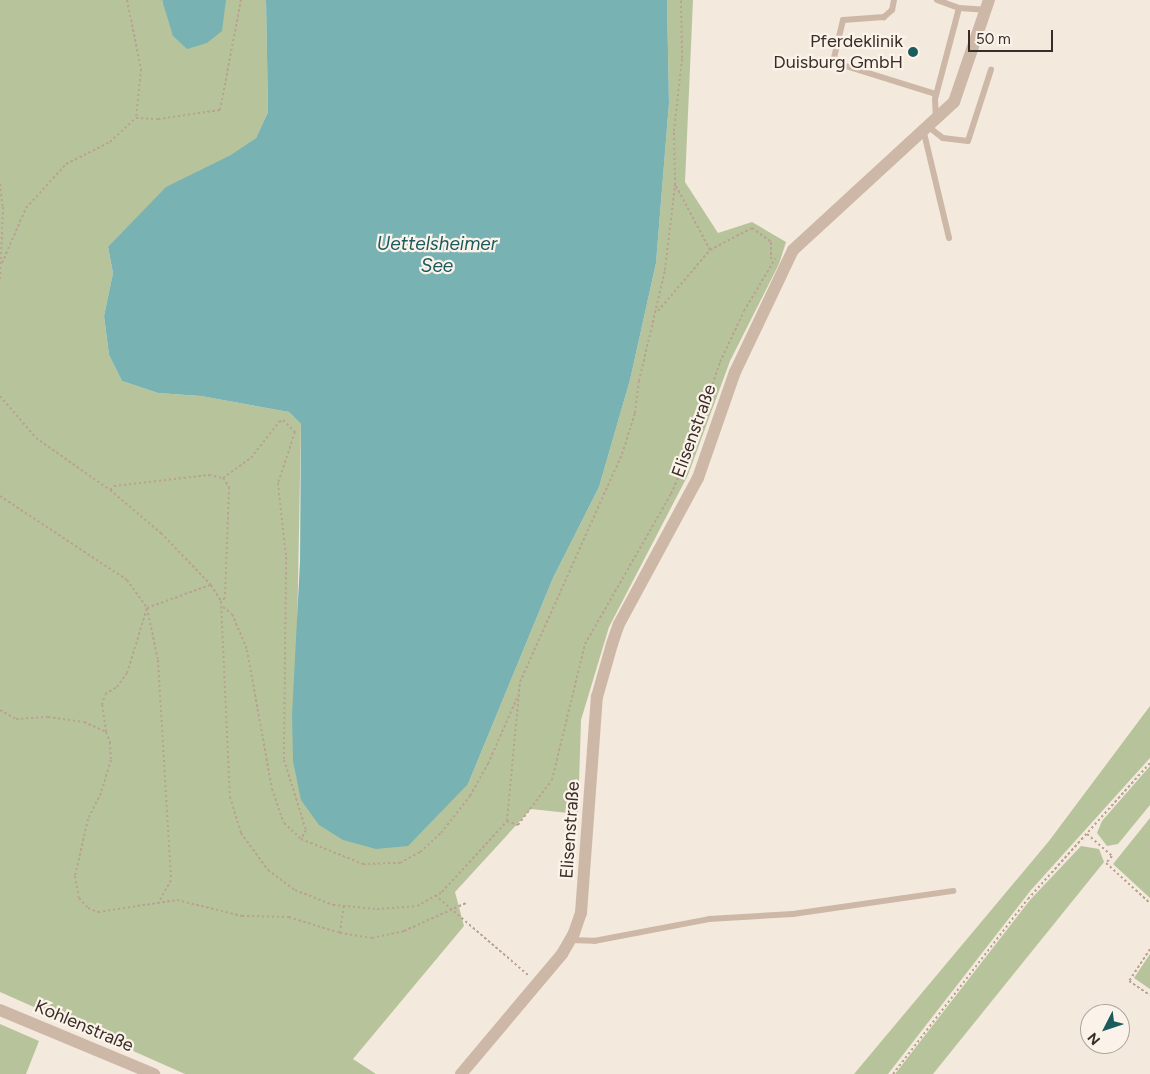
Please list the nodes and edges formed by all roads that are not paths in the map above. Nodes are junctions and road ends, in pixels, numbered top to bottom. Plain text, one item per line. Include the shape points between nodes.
1 (894, 0) edge
2 (937, 0) edge
3 (987, 5) edge
4 (959, 8) junction
5 (991, 70) dead end
6 (936, 94) junction
7 (930, 128) junction
8 (949, 238) dead end
9 (953, 891) dead end
10 (570, 940) junction
11 (0, 1010) edge
12 (154, 1074) edge
13 (460, 1074) edge

1 - 6 lane via 892,10 884,17 842,20 834,62
2 - 4 lane
3 - 4 lane
3 - 7 street, Elisenstraße via 960,91
4 - 6 lane
5 - 7 lane via 968,141 943,138
6 - 7 lane
7 - 8 lane
7 - 10 street, Elisenstraße via 793,250 734,372 698,478 619,624 597,697 581,913
9 - 10 lane via 793,914 709,919 594,942
10 - 13 street, Elisenstraße
11 - 12 street, Kohlenstraße

